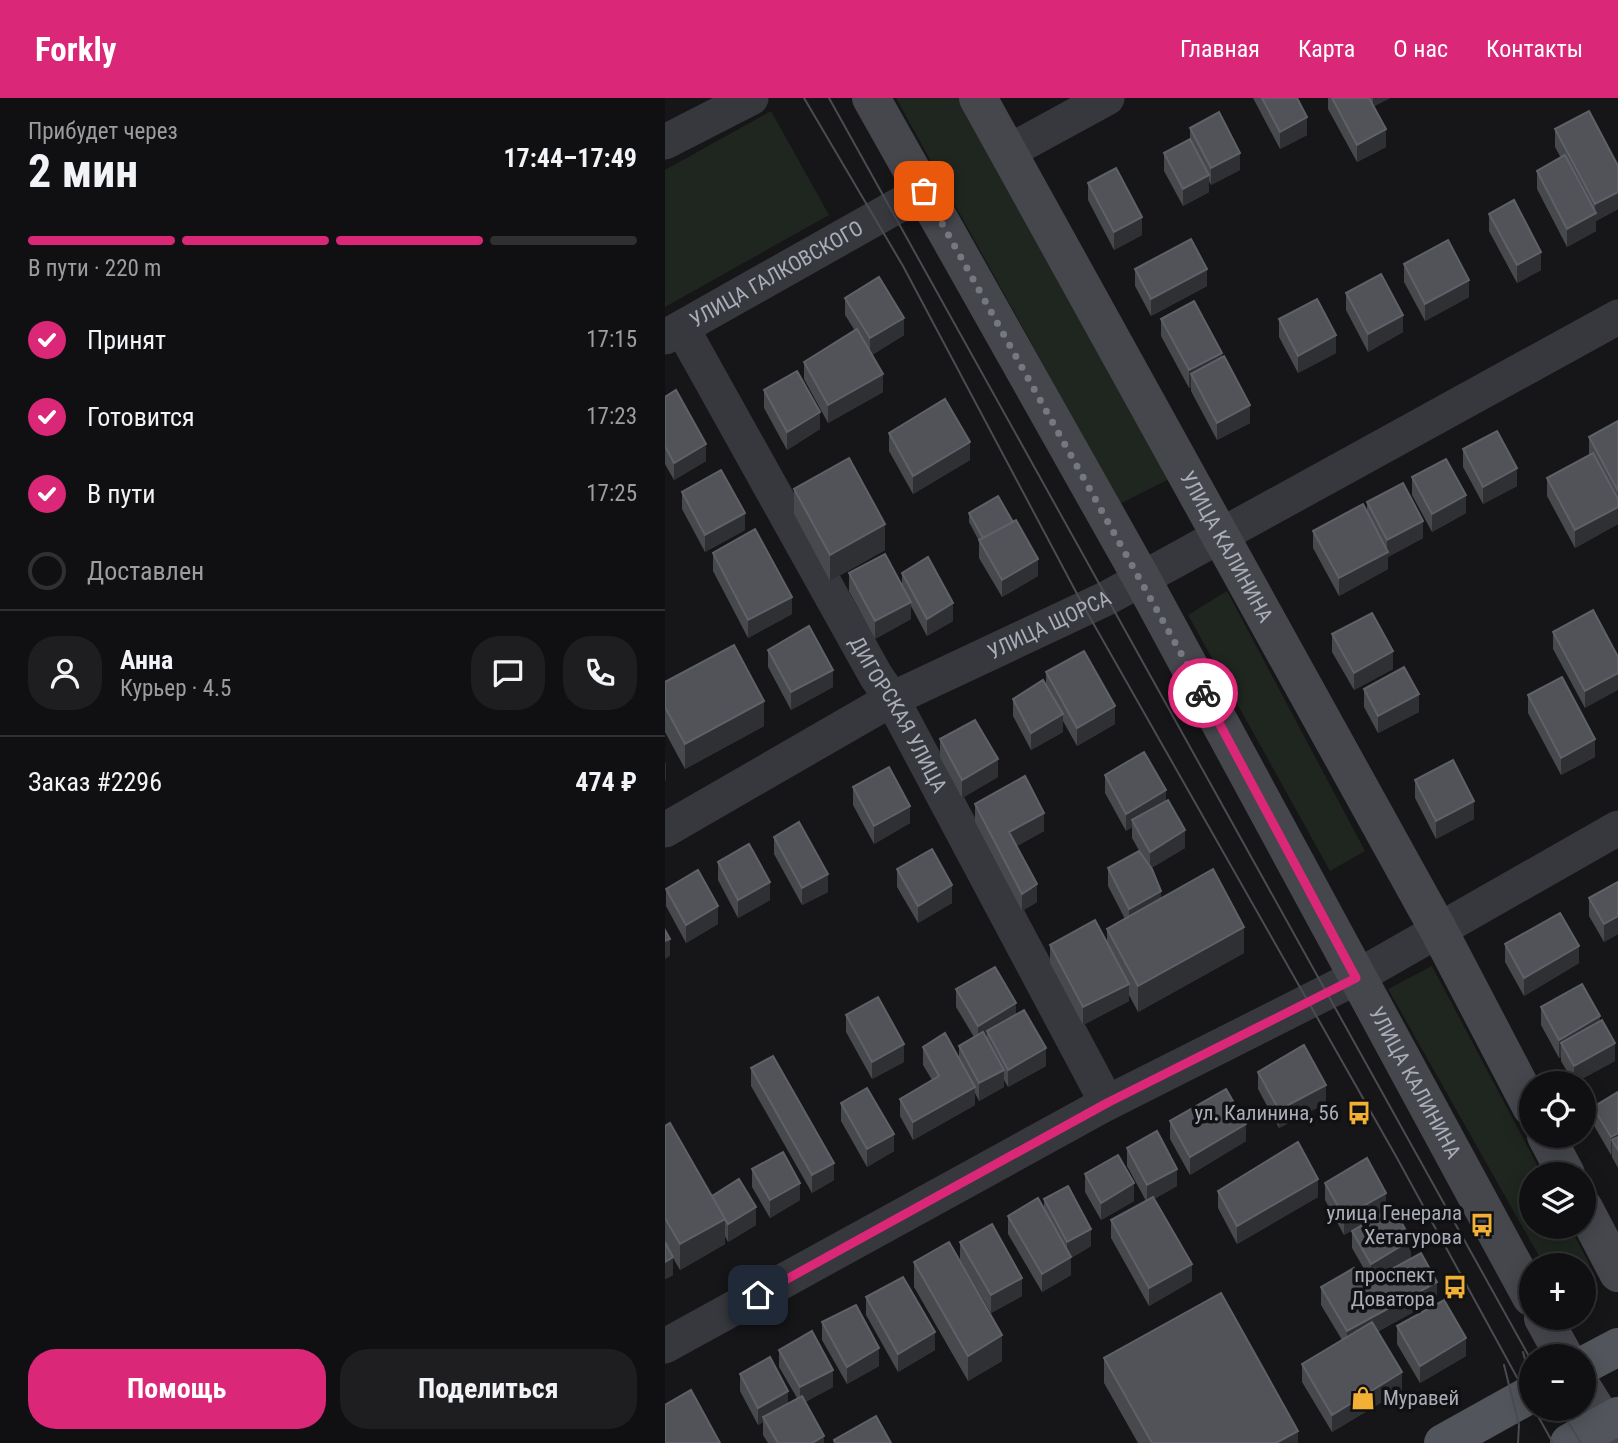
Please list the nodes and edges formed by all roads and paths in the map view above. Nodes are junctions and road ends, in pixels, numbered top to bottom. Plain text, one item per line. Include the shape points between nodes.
1 (751, 98) edge
2 (871, 98) edge
3 (978, 98) edge
4 (1107, 98) edge
5 (665, 142) edge
6 (1008, 152) junction
7 (924, 191) junction
8 (1618, 317) edge
9 (673, 333) edge
10 (1223, 536) junction
11 (1142, 579) junction
12 (892, 699) junction
13 (1618, 828) edge
14 (665, 830) edge
15 (1439, 930) junction
16 (1356, 978) junction
17 (1519, 1084) edge
18 (1107, 1103) junction
19 (1596, 1231) edge
20 (1618, 1273) edge
21 (1519, 1275) edge
22 (665, 1346) edge
23 (1618, 1347) edge
24 (1596, 1359) edge
25 (1519, 1401) edge
26 (1596, 1405) edge
27 (1613, 1427) edge
28 (1443, 1443) edge
29 (1569, 1443) edge

1 - 5 street
2 - 7 main road, УЛИЦА КАЛИНИНА
3 - 6 main road, УЛИЦА КАЛИНИНА
4 - 6 street
6 - 10 main road, УЛИЦА КАЛИНИНА
7 - 9 street, УЛИЦА ГАЛКОВСКОГО
7 - 11 main road, УЛИЦА КАЛИНИНА
8 - 10 street, УЛИЦА ЩОРСА
9 - 12 street, ДИГОРСКАЯ УЛИЦА
10 - 11 street, УЛИЦА ЩОРСА
10 - 15 main road, УЛИЦА КАЛИНИНА
11 - 12 street, УЛИЦА ЩОРСА
11 - 16 main road, УЛИЦА КАЛИНИНА
12 - 14 street, УЛИЦА ЩОРСА
12 - 18 street, ДИГОРСКАЯ УЛИЦА
13 - 15 street
15 - 16 street
15 - 17 main road, УЛИЦА КАЛИНИНА
16 - 18 street
16 - 21 main road, УЛИЦА КАЛИНИНА
18 - 22 street
19 - 20 main road
23 - 24 main road
25 - 28 main road
26 - 27 main road
27 - 29 main road

